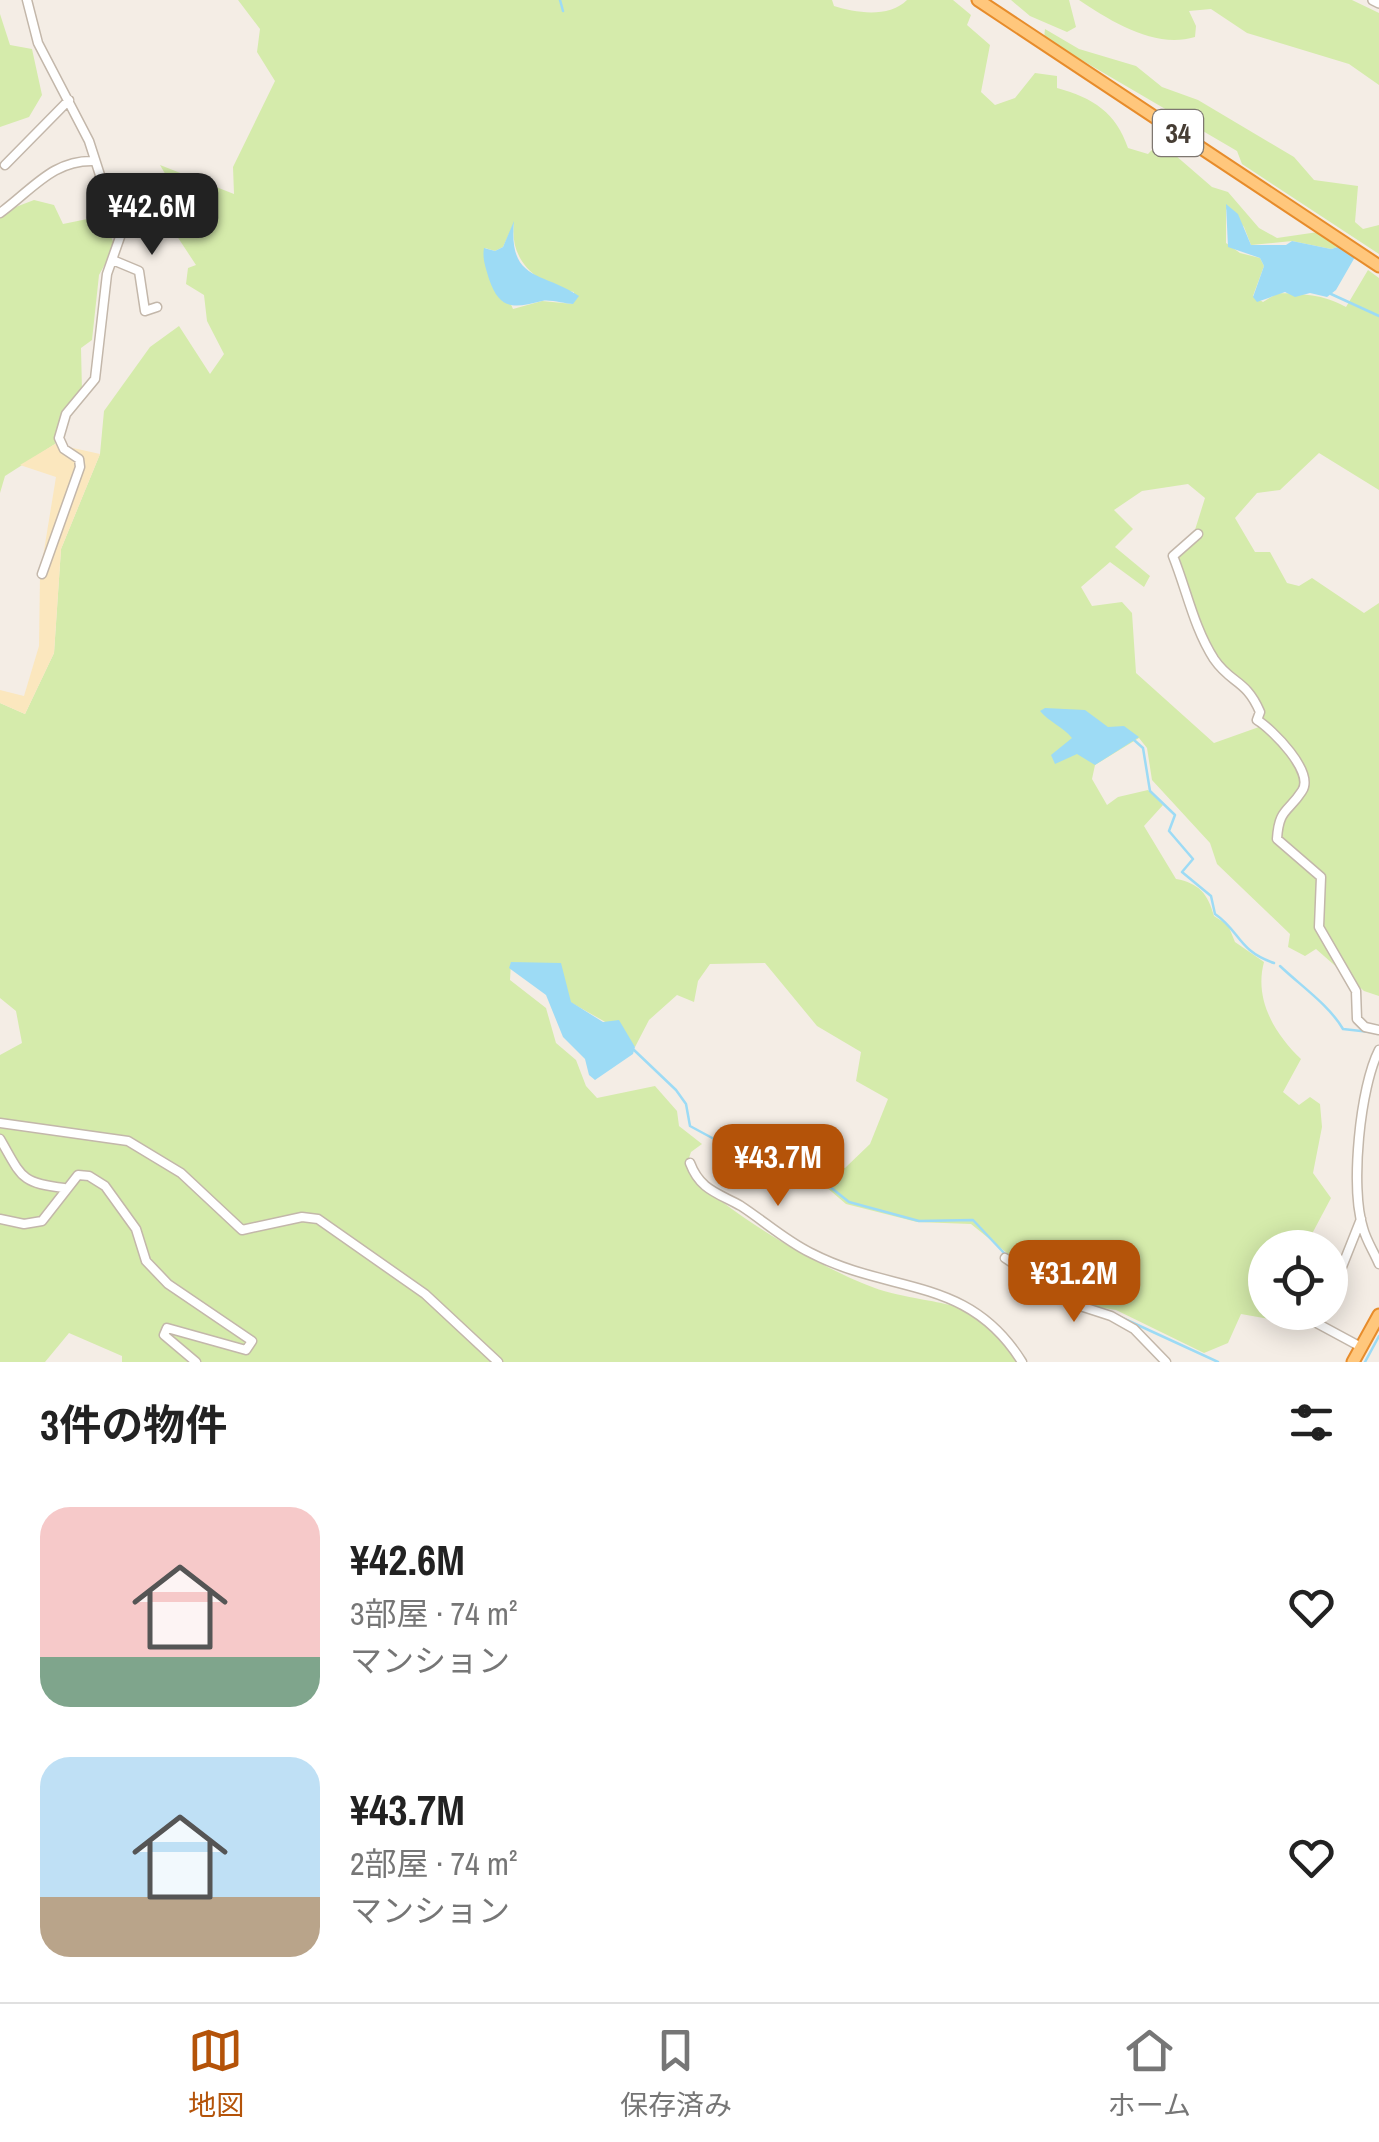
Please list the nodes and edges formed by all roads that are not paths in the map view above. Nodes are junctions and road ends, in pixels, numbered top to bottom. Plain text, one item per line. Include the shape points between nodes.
1 (27, 0) edge
2 (978, 0) edge
3 (69, 100) junction
4 (96, 161) junction
5 (5, 166) dead end
6 (0, 213) edge
7 (115, 260) junction
8 (1379, 266) edge
9 (158, 307) dead end
10 (1198, 534) dead end
11 (42, 574) dead end
12 (1379, 1030) edge
13 (1379, 1050) edge
14 (0, 1124) edge
15 (0, 1139) edge
16 (690, 1163) dead end
17 (64, 1188) junction
18 (0, 1219) edge
19 (1361, 1220) junction
20 (1348, 1252) edge
21 (1005, 1258) dead end
22 (1379, 1264) edge
23 (1379, 1315) edge
24 (1329, 1330) edge
25 (1360, 1347) junction
26 (196, 1362) edge
27 (498, 1362) edge
28 (1022, 1362) edge
29 (1166, 1362) edge
30 (1353, 1362) edge

1 - 3 street via 38,43
2 - 8 highway, 34
3 - 4 street
3 - 5 street
4 - 6 street via 73,160 48,172
4 - 7 street via 118,224
7 - 9 street via 138,271 144,310
7 - 11 street via 107,274 95,379 66,414 58,438 80,467
10 - 12 street via 1173,556 1194,622 1214,660 1251,691 1257,720 1293,754 1306,781 1282,810 1276,839 1322,878 1319,927 1356,991 1357,1020
13 - 19 street via 1363,1092
14 - 27 street via 128,1141 181,1173 242,1230 318,1219 425,1294
15 - 17 street via 27,1180
16 - 28 street via 708,1190 807,1252 974,1307 997,1325
17 - 18 street via 42,1221
17 - 26 street via 84,1174 105,1186 136,1229 146,1261 168,1284 252,1341 250,1348 237,1349 167,1328 167,1338
19 - 20 street
19 - 22 street
21 - 29 street via 1074,1304 1134,1329
23 - 25 highway
24 - 25 street
25 - 30 highway

